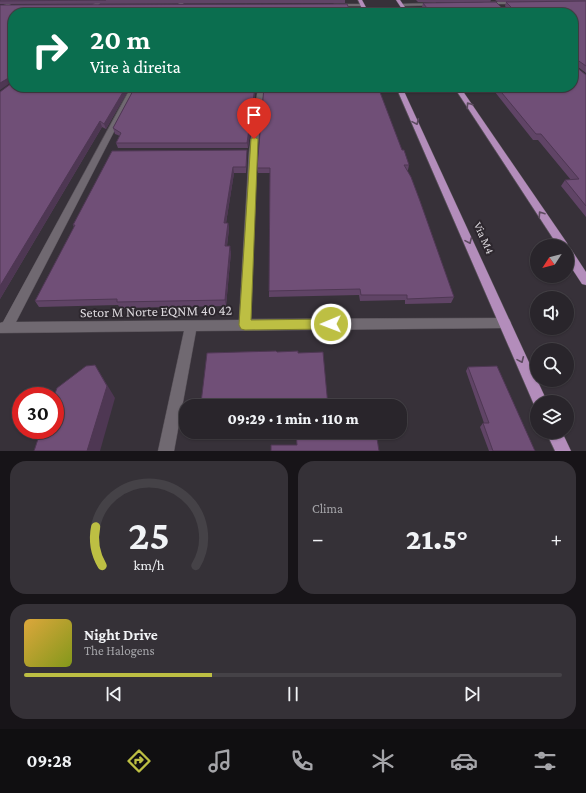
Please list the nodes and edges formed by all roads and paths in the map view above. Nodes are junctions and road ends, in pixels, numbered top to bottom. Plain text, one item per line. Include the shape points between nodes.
1 (15, 0) edge
2 (101, 0) edge
3 (183, 0) edge
4 (398, 0) edge
5 (493, 1) edge
6 (361, 2) edge
7 (576, 2) edge
8 (479, 3) edge
9 (526, 3) edge
10 (586, 3) edge
11 (440, 4) edge
12 (330, 5) edge
13 (402, 5) junction
14 (87, 6) edge
15 (95, 6) junction
16 (102, 6) edge
17 (172, 6) edge
18 (180, 6) junction
19 (188, 6) edge
20 (586, 6) edge
21 (3, 7) edge
22 (13, 7) edge
23 (93, 8) edge
24 (404, 8) edge
25 (501, 8) edge
26 (0, 10) edge
27 (132, 92) edge
28 (260, 92) edge
29 (401, 92) edge
30 (460, 92) edge
31 (558, 239) edge
32 (574, 263) edge
33 (586, 281) edge
34 (505, 323) junction
35 (245, 325) junction
36 (191, 326) junction
37 (4, 328) edge
38 (537, 395) edge
39 (557, 439) edge
40 (166, 451) edge
41 (563, 451) edge

1 - 21 street
2 - 15 street
3 - 18 street
4 - 13 main road
5 - 8 street
5 - 9 street
5 - 25 street
6 - 12 street
7 - 10 street
7 - 20 street
11 - 13 street
13 - 24 main road
14 - 15 street
15 - 16 street
15 - 23 street
17 - 18 street
18 - 19 street
21 - 22 street
21 - 26 street
27 - 37 street via 102,153
28 - 35 street via 249,152
29 -> 34 main road, Via M4
31 -> 30 main road
32 - 33 main road
34 - 35 street, Setor M Norte EQNM 40 42
34 -> 38 main road, Via M4
35 - 36 street, Setor M Norte EQNM 40 42
36 - 37 street, Setor M Norte EQNM 40 42
36 - 40 street
39 - 41 main road

